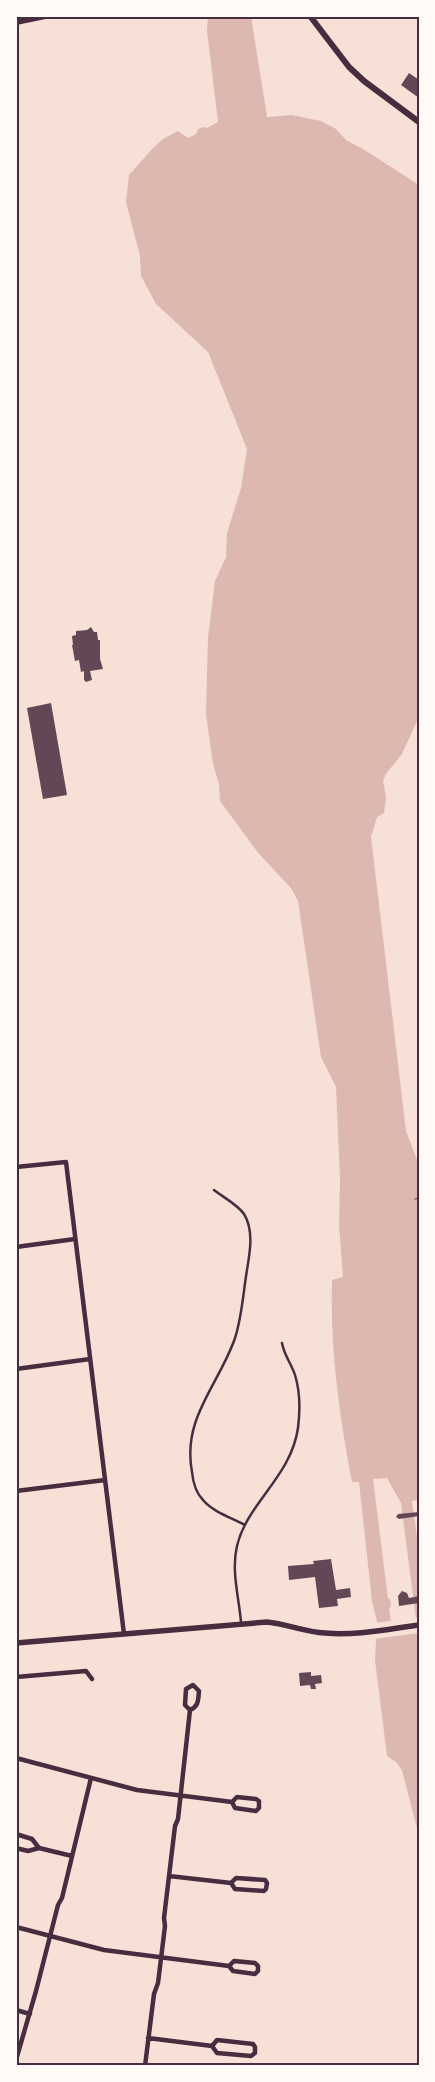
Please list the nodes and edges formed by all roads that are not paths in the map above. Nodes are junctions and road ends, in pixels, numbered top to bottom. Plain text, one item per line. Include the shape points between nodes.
1 (45, 16) edge
2 (310, 16) edge
3 (16, 22) edge
4 (419, 122) edge
5 (16, 1167) edge
6 (214, 1190) dead end
7 (75, 1239) junction
8 (16, 1247) edge
9 (282, 1343) dead end
10 (90, 1360) junction
11 (16, 1369) edge
12 (105, 1480) junction
13 (16, 1491) edge
14 (245, 1525) junction
15 (241, 1624) junction
16 (419, 1625) edge
17 (124, 1634) junction
18 (16, 1643) edge
19 (16, 1677) edge
20 (92, 1679) dead end
21 (190, 1710) junction
22 (16, 1758) edge
23 (91, 1778) junction
24 (181, 1796) junction
25 (232, 1802) junction
26 (16, 1834) edge
27 (16, 1848) edge
28 (39, 1848) junction
29 (72, 1856) junction
30 (169, 1876) junction
31 (231, 1883) junction
32 (16, 1926) edge
33 (50, 1936) junction
34 (161, 1958) junction
35 (228, 1966) junction
36 (16, 2010) edge
37 (30, 2014) junction
38 (148, 2038) junction
39 (212, 2046) junction
40 (16, 2060) edge
41 (145, 2066) edge

1 - 3 main road
2 - 4 main road via 349,67
5 - 7 street via 66,1162
6 - 14 lane via 243,1213 250,1229 249,1255 234,1340 198,1413 189,1449 196,1489 202,1500
7 - 8 street
7 - 10 street
9 - 14 lane via 295,1374 298,1393 296,1437 286,1464
10 - 11 street
10 - 12 street
12 - 13 street
12 - 17 street
14 - 15 lane via 237,1544 235,1569
15 - 16 street via 280,1624 329,1634
15 - 17 street
17 - 18 street
19 - 20 street via 86,1671
21 - 21 street via 198,1703 199,1691 192,1685 186,1689 185,1705
21 - 24 street
22 - 23 street
23 - 24 street via 137,1790
23 - 29 street
24 - 25 street
24 - 30 street
25 - 25 street via 235,1808 256,1811 259,1808 256,1799 237,1797
26 - 28 street via 32,1838
27 - 28 street via 28,1851
28 - 29 street
29 - 33 street
30 - 31 street
30 - 34 street
31 - 31 street via 236,1878 267,1883 264,1891 235,1889
32 - 33 street
33 - 34 street via 94,1948
33 - 37 street
34 - 35 street
34 - 38 street
35 - 35 street via 234,1961 255,1963 258,1971 255,1974 233,1971
36 - 37 street
37 - 40 street
38 - 39 street
38 - 41 street
39 - 39 street via 217,2040 252,2044 255,2053 251,2056 216,2053

